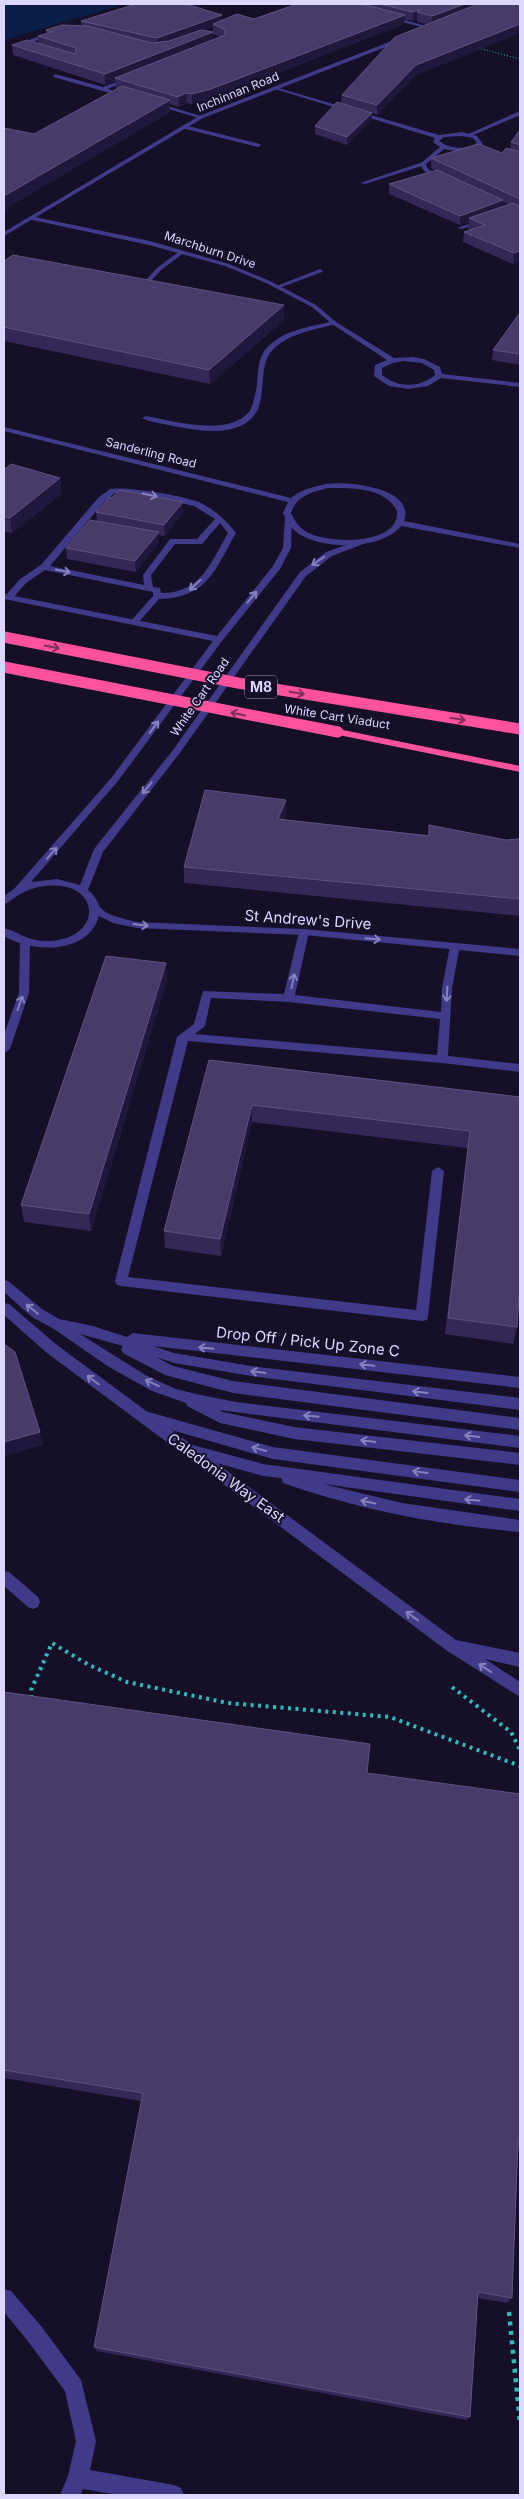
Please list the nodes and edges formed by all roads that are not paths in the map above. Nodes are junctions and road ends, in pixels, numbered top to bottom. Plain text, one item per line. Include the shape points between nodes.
1 (380, 15) edge
2 (440, 25) edge
3 (431, 28) junction
4 (62, 31) edge
5 (420, 32) edge
6 (408, 37) edge
7 (32, 49) edge
8 (138, 75) edge
9 (55, 76) edge
10 (277, 88) junction
11 (102, 89) junction
12 (120, 94) edge
13 (148, 102) edge
14 (520, 113) edge
15 (201, 117) junction
16 (184, 127) junction
17 (469, 135) junction
18 (438, 137) junction
19 (258, 144) dead end
20 (478, 146) junction
21 (444, 147) junction
22 (485, 148) edge
23 (422, 164) junction
24 (363, 183) dead end
25 (454, 184) edge
26 (495, 216) edge
27 (30, 218) junction
28 (460, 228) edge
29 (4, 234) edge
30 (182, 252) junction
31 (320, 271) dead end
32 (148, 282) edge
33 (277, 287) junction
34 (334, 323) junction
35 (392, 360) junction
36 (439, 376) junction
37 (520, 385) edge
38 (146, 418) dead end
39 (4, 429) edge
40 (292, 501) junction
41 (220, 518) junction
42 (288, 519) junction
43 (400, 523) junction
44 (81, 524) junction
45 (90, 525) edge
46 (164, 540) edge
47 (363, 541) junction
48 (177, 542) junction
49 (520, 546) edge
50 (44, 567) junction
51 (149, 587) junction
52 (6, 596) edge
53 (157, 596) junction
54 (134, 622) junction
55 (4, 637) edge
56 (219, 639) junction
57 (4, 667) edge
58 (520, 729) edge
59 (338, 732) junction
60 (520, 758) edge
61 (520, 768) edge
62 (83, 891) junction
63 (12, 892) edge
64 (4, 900) edge
65 (96, 910) junction
66 (304, 932) junction
67 (6, 935) edge
68 (25, 943) junction
69 (455, 946) junction
70 (520, 953) edge
71 (289, 998) junction
72 (446, 1016) junction
73 (183, 1037) junction
74 (4, 1049) edge
75 (442, 1060) junction
76 (520, 1068) edge
77 (438, 1171) dead end
78 (4, 1284) edge
79 (4, 1308) edge
80 (56, 1324) junction
81 (93, 1331) junction
82 (520, 1382) edge
83 (174, 1393) junction
84 (520, 1404) edge
85 (142, 1416) junction
86 (520, 1424) edge
87 (520, 1442) edge
88 (189, 1450) junction
89 (520, 1459) edge
90 (263, 1470) junction
91 (520, 1486) edge
92 (520, 1505) edge
93 (520, 1526) edge
94 (4, 1577) edge
95 (33, 1602) dead end
96 (451, 1644) junction
97 (520, 1660) edge
98 (520, 1690) edge
99 (4, 2298) edge
100 (74, 2487) edge
101 (174, 2495) edge

1 - 3 street
2 - 3 street
3 - 5 street
4 - 7 street via 23,46
6 - 10 street, Inchinnan Road
8 - 11 street
9 - 11 street
10 - 15 street, Inchinnan Road
10 - 18 street
11 - 12 street
13 - 15 street
14 - 17 street
15 - 16 street, Inchinnan Road
16 - 19 street
16 - 27 street, Inchinnan Road
17 - 18 street
17 - 20 street via 481,141
18 - 21 street via 436,142
20 - 21 street via 466,149
20 - 22 street
21 - 23 street
23 - 24 street
23 - 25 street via 426,170
26 - 28 street
27 - 29 street, Inchinnan Road
27 - 30 street, Marchburn Drive
30 - 32 street
30 - 33 street, Marchburn Drive via 227,265
31 - 33 street
33 - 34 street, Marchburn Drive via 314,306
34 - 35 street, Marchburn Drive
34 - 38 street via 298,331 267,352 260,362 261,382 253,412 242,423 198,428
35 - 36 street via 424,361 437,369
35 - 36 street via 383,363 376,372 389,384 418,386
36 - 37 street
39 - 40 street, Sanderling Road
40 - 42 street, White Cart Road
40 - 43 street via 314,489 359,487 380,493 395,502 401,509
44 -> 41 street via 113,491 134,491 197,504
41 - 48 street via 200,542
41 -> 53 street via 232,533 192,590
42 - 47 street via 299,531 321,540
56 -> 42 street, White Cart Road via 277,566 287,548
43 - 47 street via 384,535
43 - 49 street
44 - 45 street
44 - 50 street
46 - 48 street
47 -> 62 street, White Cart Road via 329,554 303,574 176,752 98,851
48 - 51 street via 147,575
50 -> 51 street
50 - 52 street
51 - 53 street via 157,590
52 - 54 street, White Cart Road
53 - 54 street
54 - 56 street, White Cart Road
55 -> 58 highway, White Cart Viaduct / M8, bridge via 238,683
63 -> 56 street, White Cart Road via 115,780
59 -> 57 highway, White Cart Viaduct / M8, bridge
59 - 60 highway, White Cart Viaduct / M8
59 - 61 highway
62 - 63 street via 55,882 39,883
62 - 65 street via 92,899
63 - 64 street, White Cart Road
65 -> 66 street, St Andrew's Drive via 117,921 137,925
65 - 68 street via 94,921 73,939 57,944
66 -> 69 street, St Andrew's Drive
71 -> 66 street
67 - 68 street
74 -> 68 street via 24,993
69 - 70 street, St Andrew's Drive
69 -> 72 street via 447,988
71 - 72 street
71 - 73 street via 207,994 199,1026
72 - 75 street
73 - 75 street
73 - 77 street via 121,1281 422,1316
75 - 76 street
80 -> 78 street via 37,1313
85 -> 79 street, Caledonia Way East via 52,1349
80 - 81 street
83 -> 80 street via 119,1368
82 -> 81 street, Drop Off / Pick Up Zone C via 163,1343
84 -> 81 street via 249,1371 174,1358
81 - 86 street via 170,1371 233,1387
87 -> 83 street via 236,1408
89 -> 83 street via 279,1430 220,1417
85 - 88 street, Caledonia Way East
91 -> 85 street via 274,1453
88 - 90 street
96 -> 88 street, Caledonia Way East
92 -> 90 street
93 -> 90 street via 438,1516 333,1495
94 - 95 street
96 - 97 street
98 -> 96 street, Caledonia Way East
99 - 100 street via 74,2387 86,2441
100 - 101 street

